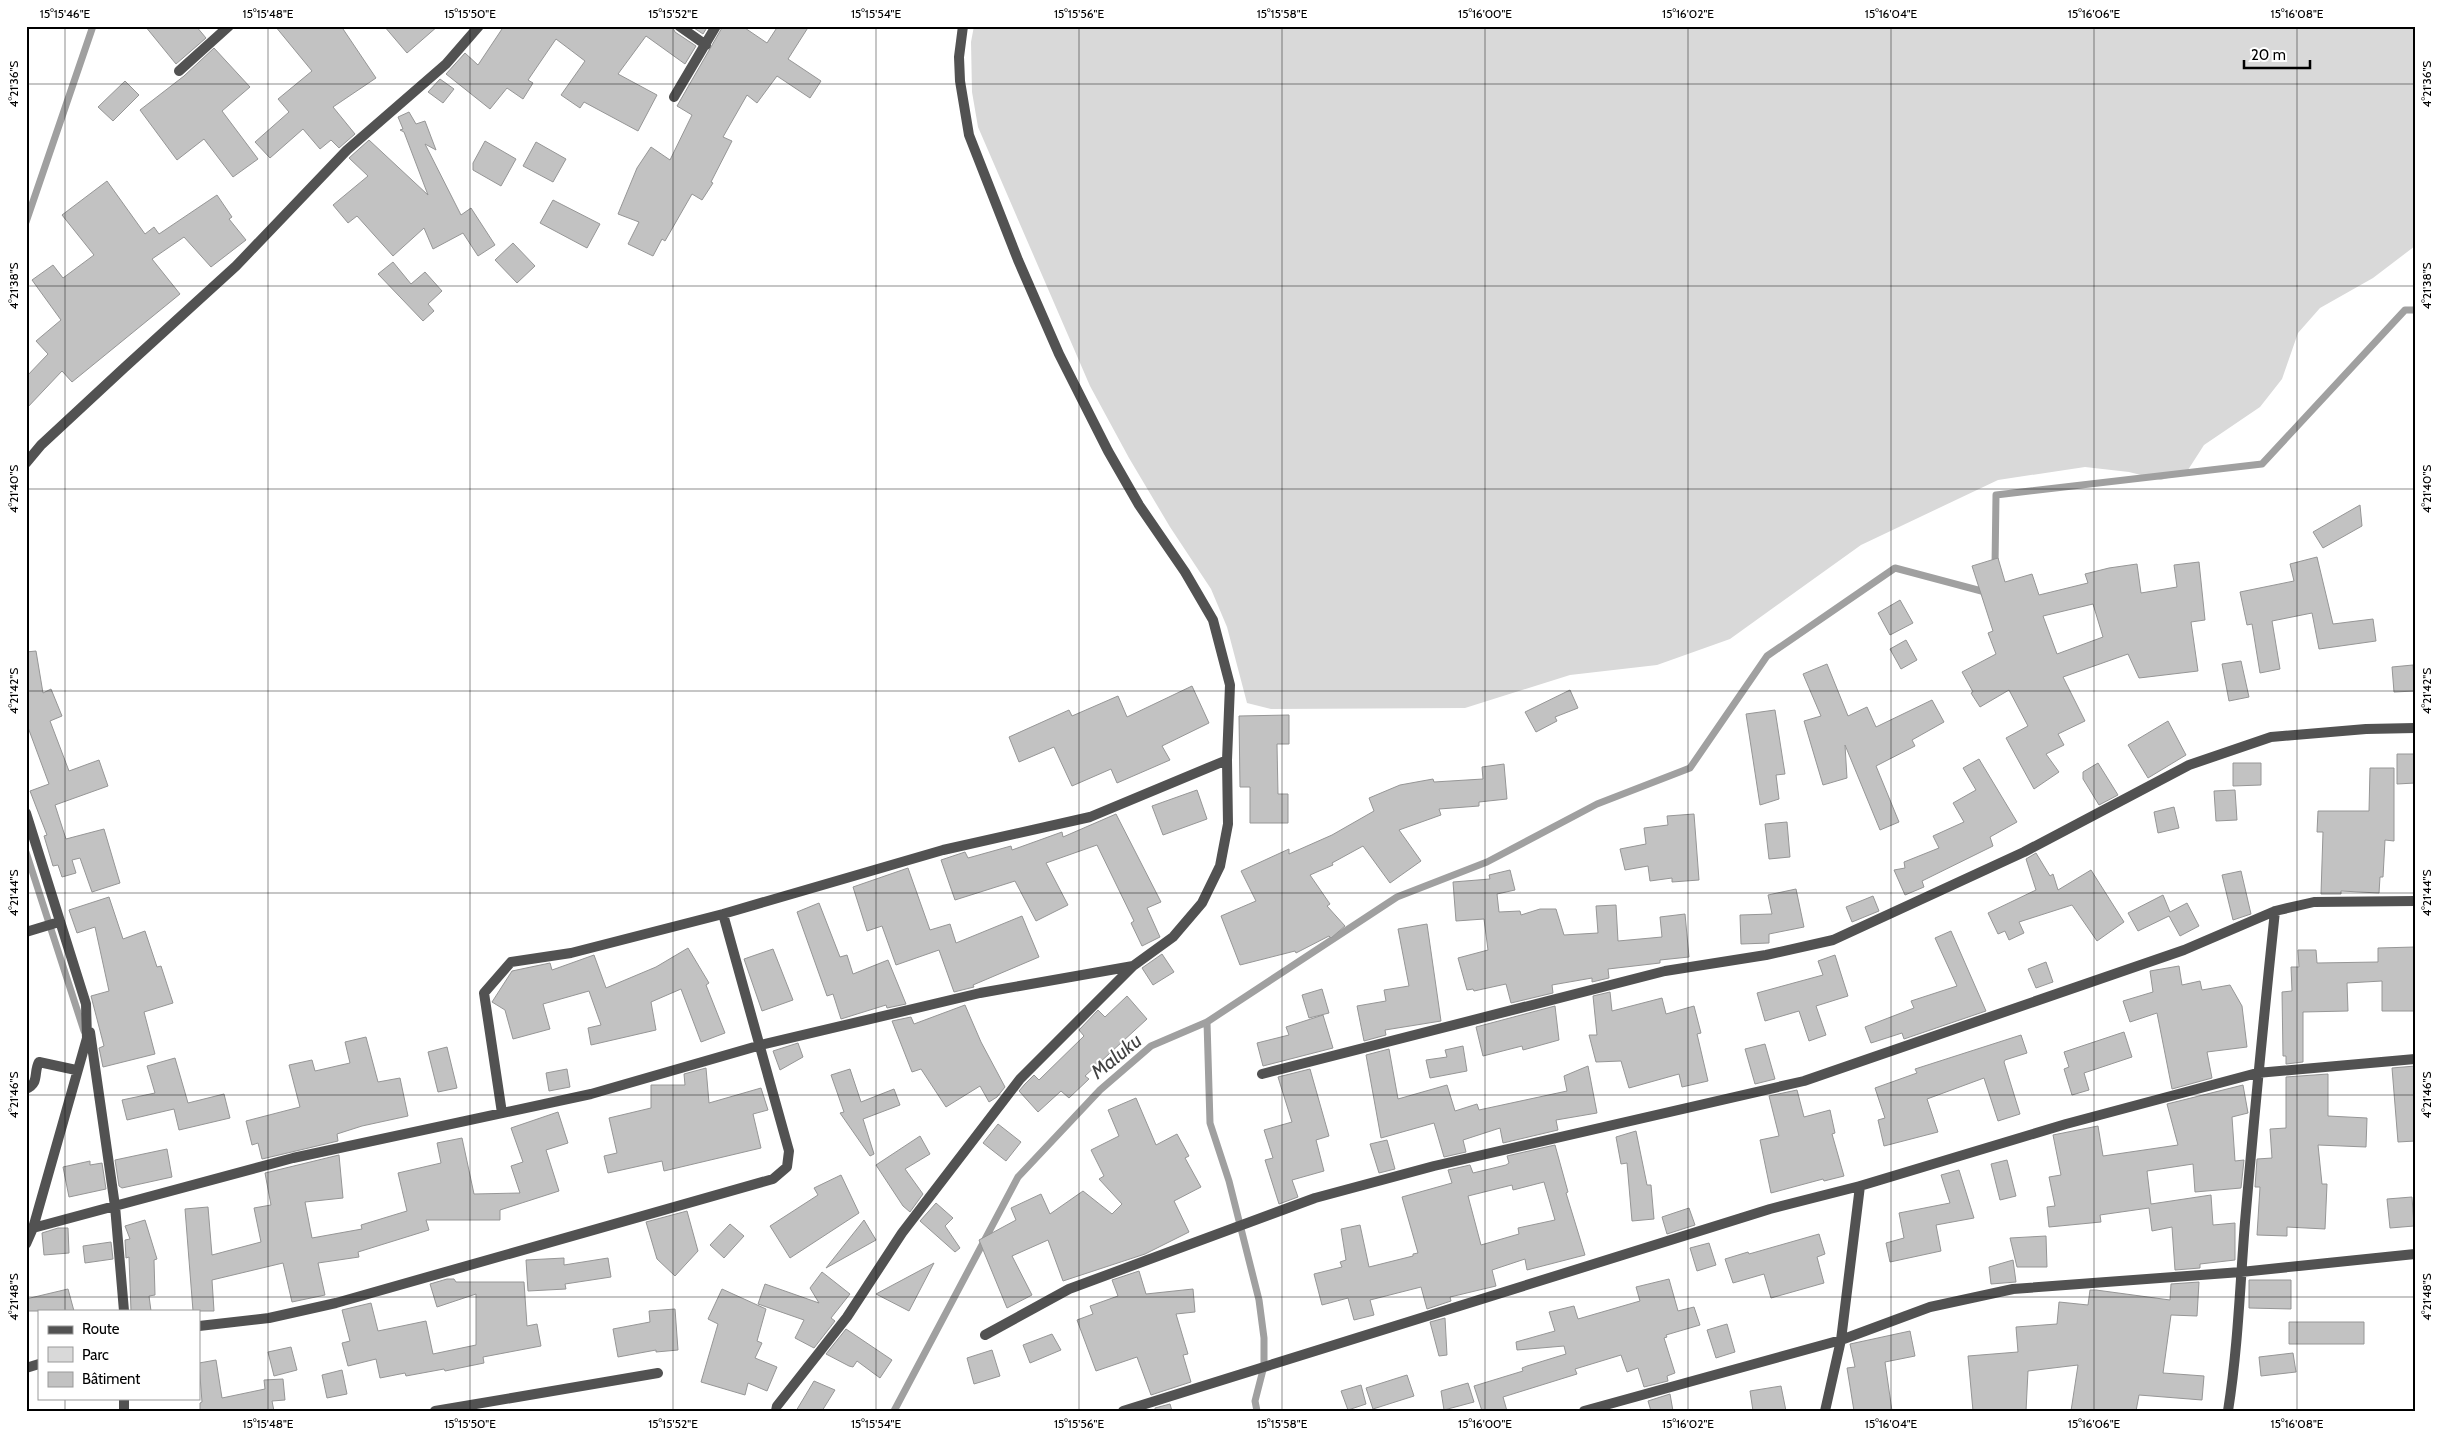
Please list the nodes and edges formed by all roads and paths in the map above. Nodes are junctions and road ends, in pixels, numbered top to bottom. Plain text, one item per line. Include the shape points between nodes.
1 (229, 26) edge
2 (479, 26) edge
3 (679, 26) edge
4 (716, 26) edge
5 (963, 26) edge
6 (706, 45) junction
7 (179, 70) dead end
8 (674, 97) dead end
9 (26, 463) edge
10 (2415, 728) edge
11 (1227, 760) junction
12 (26, 813) edge
13 (2415, 901) edge
14 (2274, 912) junction
15 (723, 914) junction
16 (59, 922) junction
17 (26, 932) edge
18 (1134, 966) junction
19 (86, 1004) junction
20 (760, 1045) junction
21 (2415, 1059) edge
22 (76, 1070) junction
23 (2257, 1073) junction
24 (1262, 1074) dead end
25 (26, 1089) edge
26 (502, 1113) junction
27 (1860, 1186) junction
28 (116, 1206) junction
29 (33, 1228) junction
30 (26, 1244) edge
31 (2415, 1254) edge
32 (2241, 1272) junction
33 (124, 1310) edge
34 (200, 1326) edge
35 (985, 1335) dead end
36 (1841, 1340) junction
37 (38, 1364) edge
38 (26, 1368) edge
39 (658, 1373) dead end
40 (435, 1411) edge
41 (776, 1411) edge
42 (1123, 1411) edge
43 (1584, 1411) edge
44 (1825, 1411) edge
45 (2228, 1411) edge

1 - 7 street
2 - 9 street via 446,64 347,150 236,266 41,445
3 - 6 street
4 - 6 street
5 - 11 street via 960,81 969,135 1018,260 1059,354 1108,451 1213,620 1230,685
6 - 8 street
10 - 24 street via 2270,737 2189,765 2024,852 1833,940 1766,956 1665,971
11 - 15 street via 1090,817 943,850
11 - 18 street via 1228,824 1220,866 1202,903 1172,936
12 - 16 street
13 - 14 street via 2314,902
14 - 23 street
14 - 35 street via 2184,950 1804,1081 1434,1166 1315,1198 1069,1289
15 - 20 street
15 - 26 street via 571,952 511,962 484,993
16 - 17 street
16 - 19 street
18 - 20 street via 980,993
18 - 41 street via 1020,1079 902,1233 848,1317
19 - 22 street via 87,1038
19 - 28 street
20 - 26 street via 591,1094
20 - 34 street via 789,1151 787,1167 773,1179 336,1303 268,1318
21 - 23 street
22 - 25 street via 39,1062 37,1079
22 - 29 street
23 - 27 street via 2066,1124
23 - 32 street
26 - 28 street via 293,1158
27 - 36 street
27 - 42 street via 1760,1212
28 - 29 street
28 - 33 street
29 - 30 street
31 - 32 street
32 - 36 street via 2013,1289 1930,1307
32 - 45 street via 2236,1360
36 - 43 street
36 - 44 street
37 - 38 street
39 - 40 street

